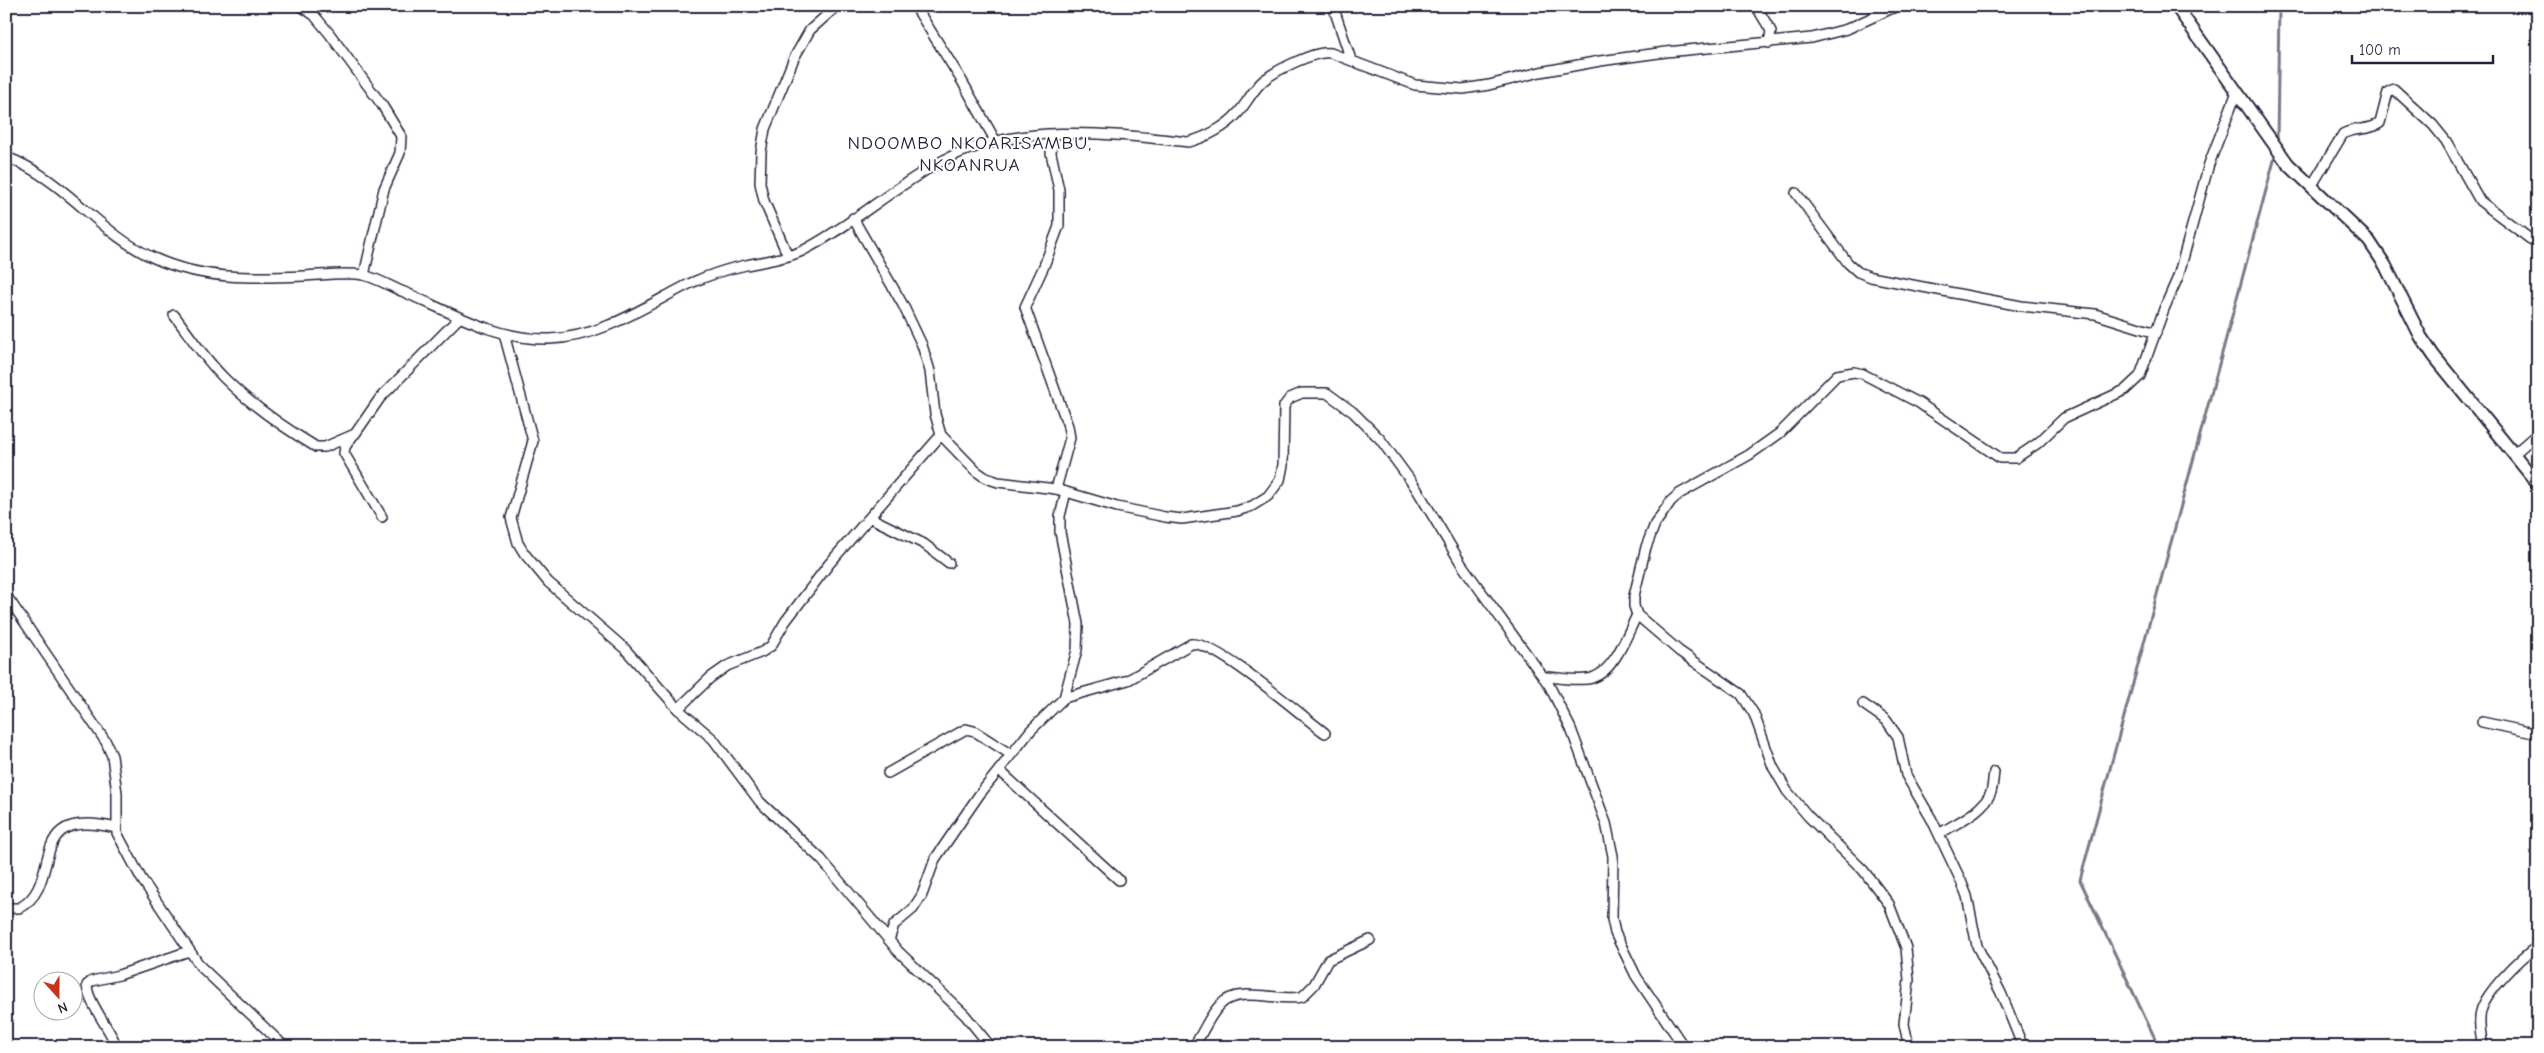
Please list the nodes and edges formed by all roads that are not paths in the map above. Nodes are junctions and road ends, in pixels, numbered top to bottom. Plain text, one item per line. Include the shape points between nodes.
1 (301, 6) edge
2 (837, 6) edge
3 (915, 6) edge
4 (1333, 6) edge
5 (1756, 6) edge
6 (1897, 6) edge
7 (2176, 6) edge
8 (1769, 43) junction
9 (1351, 60) junction
10 (2237, 92) junction
11 (1054, 135) junction
12 (995, 140) junction
13 (6, 157) edge
14 (2311, 187) junction
15 (1796, 193) dead end
16 (853, 218) junction
17 (2538, 244) edge
18 (788, 256) junction
19 (364, 276) junction
20 (174, 315) dead end
21 (460, 317) junction
22 (2156, 333) junction
23 (504, 334) junction
24 (2538, 433) edge
25 (941, 434) junction
26 (352, 437) junction
27 (2514, 454) junction
28 (2538, 484) edge
29 (1056, 489) junction
30 (1066, 492) junction
31 (382, 517) dead end
32 (871, 518) junction
33 (949, 563) dead end
34 (6, 595) edge
35 (1637, 615) junction
36 (1544, 677) junction
37 (1064, 698) junction
38 (1863, 704) dead end
39 (678, 709) junction
40 (2482, 722) dead end
41 (1325, 733) dead end
42 (2538, 734) edge
43 (1010, 754) junction
44 (999, 770) junction
45 (1994, 772) dead end
46 (888, 773) dead end
47 (116, 828) junction
48 (1939, 834) junction
49 (1119, 880) dead end
50 (6, 908) edge
51 (889, 940) junction
52 (1370, 940) dead end
53 (2538, 946) edge
54 (189, 951) junction
55 (117, 1047) edge
56 (285, 1047) edge
57 (991, 1047) edge
58 (1192, 1047) edge
59 (1684, 1047) edge
60 (1909, 1047) edge
61 (2023, 1047) edge
62 (2482, 1047) edge

1 - 19 street via 314,15 329,33 401,136 400,153 376,216
2 - 18 street via 810,30 794,58 765,129 760,152 760,183 767,210
3 - 12 street
4 - 9 street
5 - 8 street via 1771,30
6 - 8 street via 1840,31
7 - 10 street
8 - 9 street via 1600,61 1463,89 1415,84
9 - 11 street via 1326,52 1301,60 1265,80 1230,121 1196,140
10 - 14 street via 2288,164
10 - 22 street via 2209,164 2178,277
11 - 12 street
11 - 29 street via 1051,153 1059,190 1059,226 1025,307 1068,426 1070,438
12 - 16 street via 942,161
13 - 19 street via 46,179 137,250 183,269 230,277
14 - 17 street via 2343,134 2372,128 2380,123 2388,92 2394,89 2446,141 2480,201
14 - 27 street via 2369,242 2385,265 2417,330 2434,356
15 - 22 street via 1858,272 2022,306 2095,314
16 - 18 street via 804,250
16 - 25 street via 903,304 922,345
18 - 23 street via 717,272 620,322 574,337 531,339
19 - 21 street
20 - 26 street via 223,377 277,423 316,447
21 - 23 street
21 - 26 street via 380,398
22 - 35 street via 2144,368 2135,382 2125,390 2064,418 2024,453 2008,460 2000,458 1919,403 1863,374 1837,375 1780,433 1678,494 1672,501 1655,524 1642,559 1634,596
23 - 39 street via 533,441 512,510 518,544 548,582 625,649
24 - 27 street
25 - 29 street via 986,478
25 - 32 street
26 - 31 street via 344,453
27 - 28 street
29 - 30 street
30 - 36 street via 1118,507 1182,519 1252,506 1268,496 1280,480 1284,406 1296,395 1328,393 1380,439 1416,488 1462,565
30 - 37 street via 1060,532 1078,624 1077,650
32 - 33 street via 924,544
32 - 39 street via 829,564 771,646 727,666
34 - 47 street via 106,742 112,756 117,793
35 - 36 street via 1609,667 1601,674 1584,679
35 - 60 street via 1679,651 1741,694 1754,714 1786,791 1863,870 1889,904 1906,948 1909,980 1904,1024
36 - 59 street via 1571,729 1606,823 1613,856 1612,919 1615,933 1633,970
37 - 41 street via 1128,680 1197,643 1244,671
37 - 43 street
38 - 48 street via 1892,726 1898,737 1906,775
39 - 51 street via 724,751 760,802 821,859
40 - 42 street
43 - 44 street
43 - 46 street via 966,729
44 - 49 street
44 - 51 street via 935,859 922,895 894,925
45 - 48 street via 1991,792 1986,799 1966,818
47 - 50 street via 92,822 68,827 55,837 30,900 19,908
47 - 54 street via 141,878
48 - 61 street via 1967,896 1977,946
51 - 57 street via 965,1015
52 - 58 street via 1328,960 1314,986 1302,997 1242,996 1227,999 1217,1008
53 - 62 street via 2509,972 2482,1008
54 - 55 street via 87,985 91,1000
54 - 56 street via 215,982

